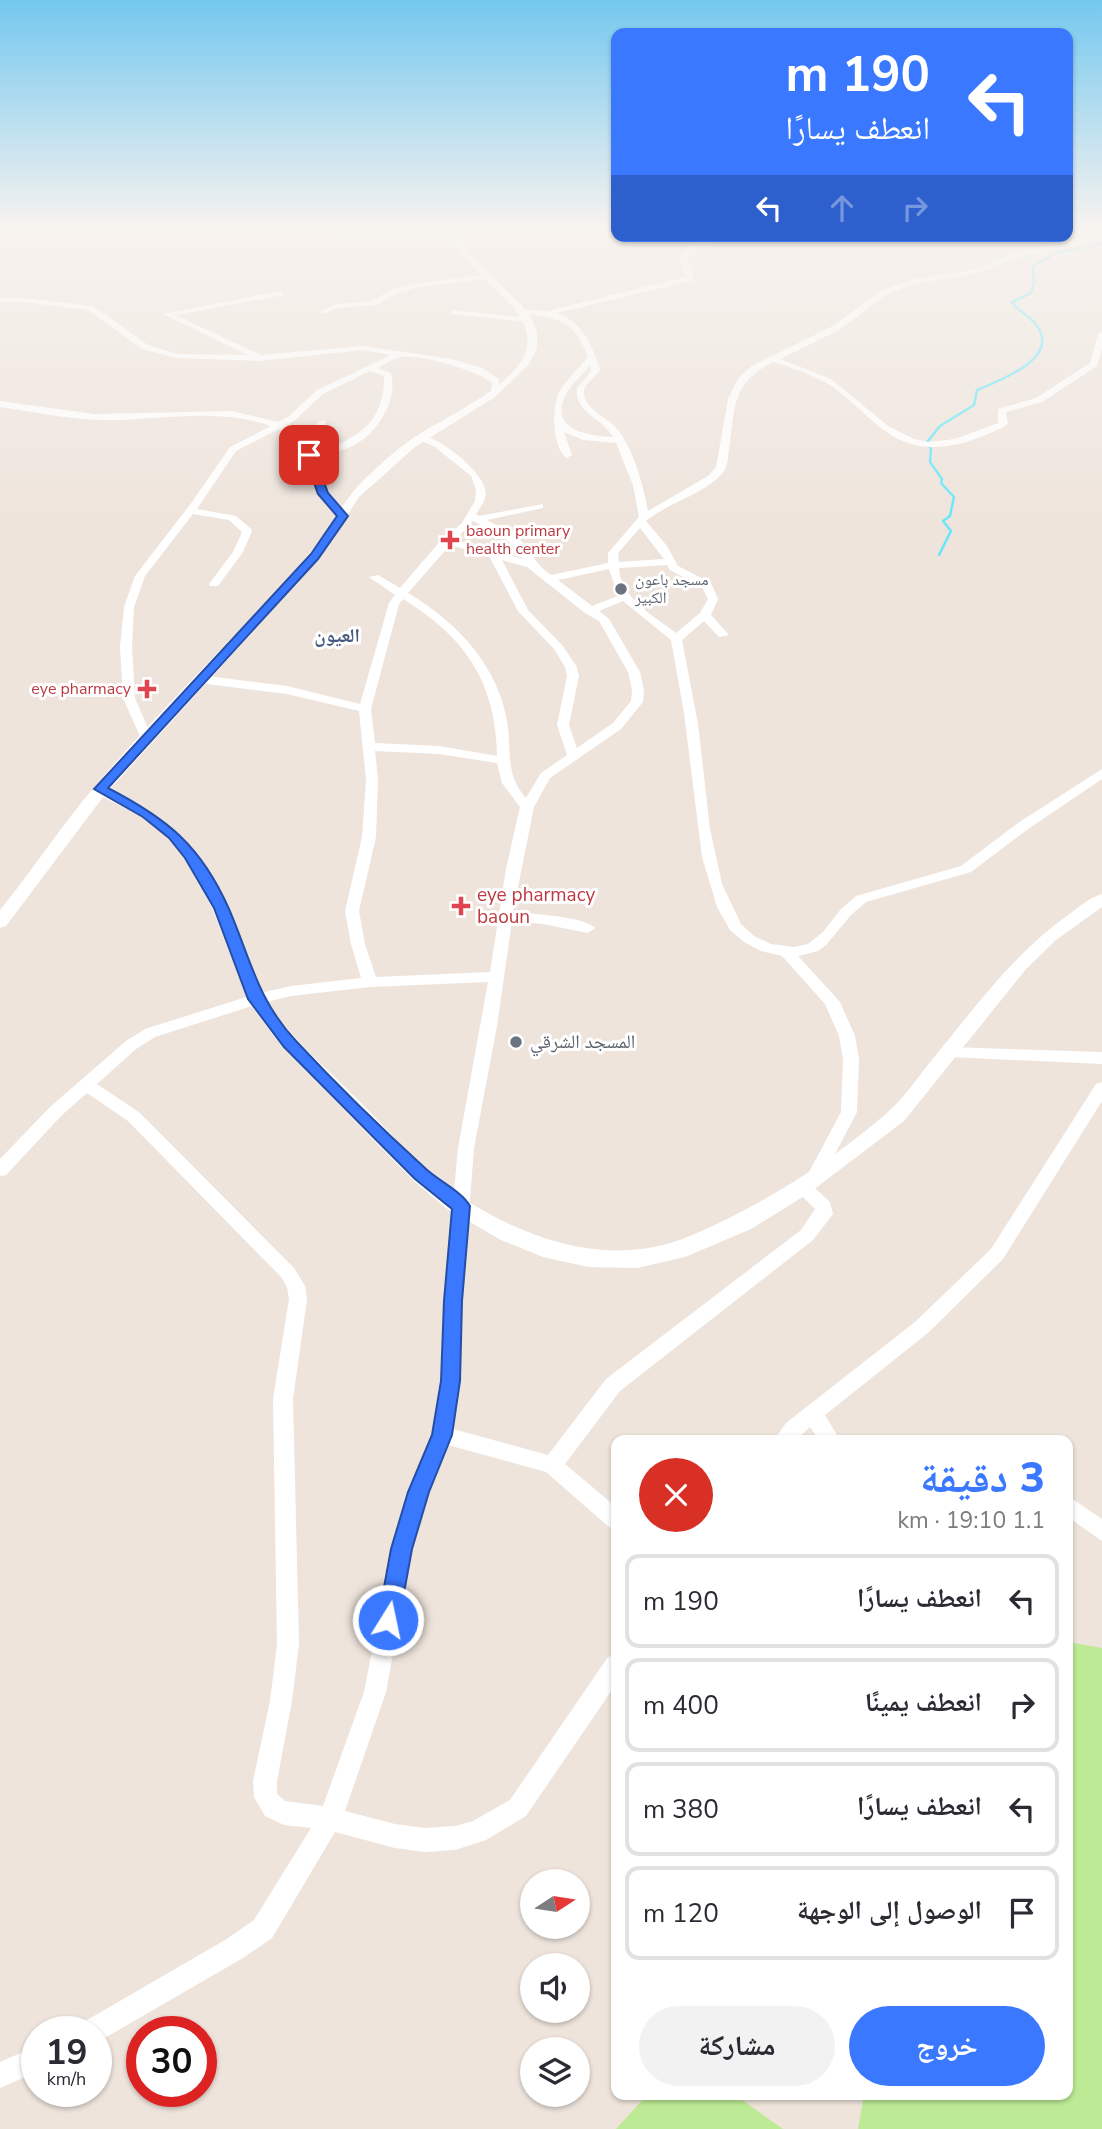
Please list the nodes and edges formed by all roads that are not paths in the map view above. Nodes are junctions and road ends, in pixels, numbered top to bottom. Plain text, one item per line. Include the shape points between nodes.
1 (117, 327) edge
2 (195, 327) edge
3 (529, 327) edge
4 (576, 327) edge
5 (837, 327) edge
6 (1102, 334) edge
7 (402, 353) junction
8 (260, 358) junction
9 (590, 358) junction
10 (770, 359) junction
11 (369, 368) junction
12 (494, 391) junction
13 (0, 404) edge
14 (560, 421) junction
15 (323, 423) dead end
16 (278, 426) junction
17 (421, 437) junction
18 (302, 438) junction
19 (621, 440) junction
20 (309, 455) junction
21 (567, 455) dead end
22 (540, 506) dead end
23 (190, 511) junction
24 (342, 516) junction
25 (473, 517) junction
26 (642, 519) junction
27 (449, 541) junction
28 (491, 552) junction
29 (670, 562) junction
30 (531, 565) junction
31 (612, 565) junction
32 (374, 577) dead end
33 (552, 578) junction
34 (214, 584) dead end
35 (401, 592) junction
36 (624, 597) junction
37 (589, 611) junction
38 (705, 615) junction
39 (723, 635) dead end
40 (676, 639) junction
41 (200, 679) junction
42 (365, 709) junction
43 (146, 738) junction
44 (371, 747) junction
45 (574, 757) junction
46 (501, 761) junction
47 (1102, 773) edge
48 (100, 789) junction
49 (527, 807) junction
50 (1102, 899) edge
51 (506, 916) junction
52 (0, 922) edge
53 (588, 928) dead end
54 (788, 953) junction
55 (496, 977) junction
56 (370, 982) junction
57 (256, 999) junction
58 (949, 1052) junction
59 (1102, 1058) edge
60 (86, 1084) junction
61 (1102, 1088) edge
62 (0, 1170) edge
63 (809, 1180) junction
64 (461, 1206) junction
65 (813, 1414) junction
66 (442, 1435) junction
67 (788, 1435) edge
68 (827, 1435) edge
69 (552, 1465) junction
70 (1073, 1509) edge
71 (611, 1516) edge
72 (1102, 1531) edge
73 (611, 1672) edge
74 (330, 1819) junction
75 (112, 2020) edge
76 (21, 2066) edge
77 (0, 2075) edge

1 - 8 street via 145,347 165,354
2 - 8 street
3 - 12 street via 533,341 528,358
4 - 9 street via 581,330
5 - 10 street
6 - 10 street via 1094,364 1039,400 1001,411 1000,425 941,444 920,443 883,430 831,383
7 - 8 street via 355,348
7 - 11 street
7 - 12 street via 479,370 496,381
9 - 14 street via 563,391
9 - 19 street via 596,370 581,388 585,406
10 - 26 street via 747,373 732,399 721,468
11 - 16 street via 320,392
11 - 20 street via 389,379 387,399 371,426 351,443
12 - 17 street
13 - 16 street via 96,416 209,411
14 - 19 street via 576,435
14 - 21 street via 559,434
15 - 18 street
16 - 18 street
16 - 23 street via 233,449
17 - 24 street via 352,498
17 - 25 street via 475,475 481,490
18 - 20 street
19 - 26 street via 638,485
20 - 24 street via 323,494
22 - 25 street
23 - 34 street via 232,518 247,531
23 - 43 street via 140,576 129,607 130,698
24 - 41 street via 314,556
25 - 27 street
25 - 30 street via 512,537
26 - 29 street
26 - 31 street via 618,544
27 - 28 street
27 - 35 street
28 - 30 street
28 - 45 street via 523,611 571,667 563,724
29 - 31 street
29 - 38 street via 679,572 707,585 713,599
30 - 33 street
31 - 33 street
31 - 36 street
32 - 35 street
33 - 37 street
35 - 42 street via 388,622
35 - 46 street via 459,634 478,663 501,715
36 - 37 street
36 - 40 street
37 - 45 street via 603,619 629,661 638,702 627,717
38 - 39 street
38 - 40 street
40 - 54 street via 702,812 720,895 743,936
41 - 42 street via 287,690
41 - 43 street
42 - 44 street
43 - 48 street
44 - 46 street via 439,750
44 - 56 street via 369,837 352,911
45 - 49 street via 545,776
46 - 49 street via 510,789
47 - 54 street via 966,869 861,899 849,906 823,942
48 - 52 street
48 - 57 street via 160,822 191,856 221,908
49 - 51 street
50 - 58 street via 1050,936 1020,965
51 - 53 street
51 - 55 street
54 - 63 street via 832,1002 851,1059 849,1112
55 - 56 street
55 - 64 street via 466,1148
56 - 57 street
57 - 60 street via 149,1033
57 - 64 street via 289,1044 421,1175
58 - 59 street
58 - 63 street via 897,1116
60 - 62 street
60 - 74 street via 134,1117 279,1263 296,1286 297,1316 283,1399 288,1644 265,1797 284,1813
61 - 65 street via 998,1254 922,1327
63 - 64 street via 711,1239 654,1257 619,1260 543,1248
63 - 69 street via 824,1214 807,1235 613,1385
64 - 66 street via 450,1381
65 - 67 street
65 - 68 street
66 - 69 street
66 - 74 street via 402,1549 375,1692
69 - 71 street
70 - 72 street
73 - 74 street via 519,1808 498,1822 455,1838 425,1840
74 - 75 street via 262,1929
76 - 77 street

